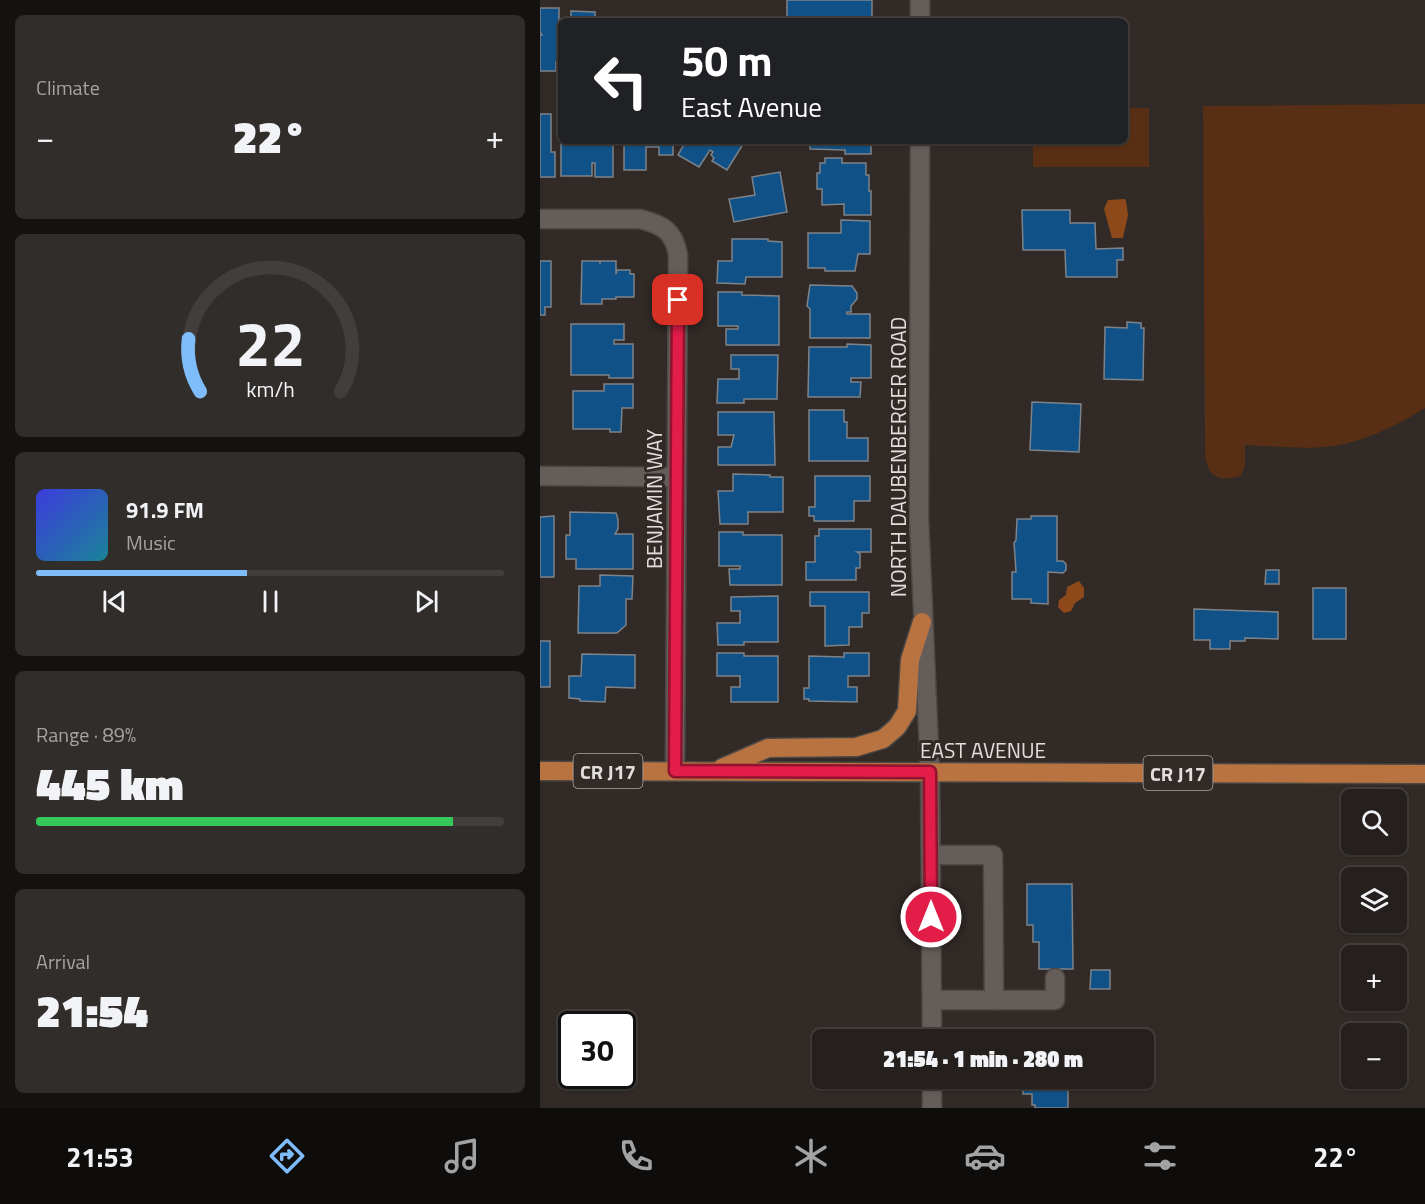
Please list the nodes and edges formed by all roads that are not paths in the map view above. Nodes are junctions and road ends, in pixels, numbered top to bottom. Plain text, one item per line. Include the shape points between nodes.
1 (920, 0) edge
2 (920, 18) edge
3 (920, 144) edge
4 (540, 219) edge
5 (540, 476) edge
6 (676, 477) junction
7 (922, 622) junction
8 (540, 771) edge
9 (675, 771) junction
10 (715, 771) junction
11 (930, 772) junction
12 (1425, 774) edge
13 (931, 855) junction
14 (1055, 978) dead end
15 (932, 1000) junction
16 (994, 1000) junction
17 (932, 1029) edge
18 (932, 1089) edge
19 (932, 1108) edge

1 - 2 street
3 - 7 street, NORTH DAUBENBERGER ROAD
4 - 6 street, BENJAMIN WAY via 640,219 668,230 676,243
5 - 6 street
6 - 9 street, BENJAMIN WAY
7 - 10 main road via 910,660 907,711 897,728 883,739 856,747 768,748
7 - 11 street, NORTH DAUBENBERGER ROAD
8 - 9 main road, EAST AVENUE / CR J17
9 - 10 main road, EAST AVENUE / CR J17
10 - 11 main road, EAST AVENUE / CR J17
11 - 12 main road, EAST AVENUE / CR J17
11 - 13 street, NORTH DAUBENBERGER ROAD
13 - 15 street, NORTH DAUBENBERGER ROAD
13 - 16 street via 993,855
14 - 16 street via 1055,1000
15 - 16 street
15 - 17 street, NORTH DAUBENBERGER ROAD
18 - 19 street

